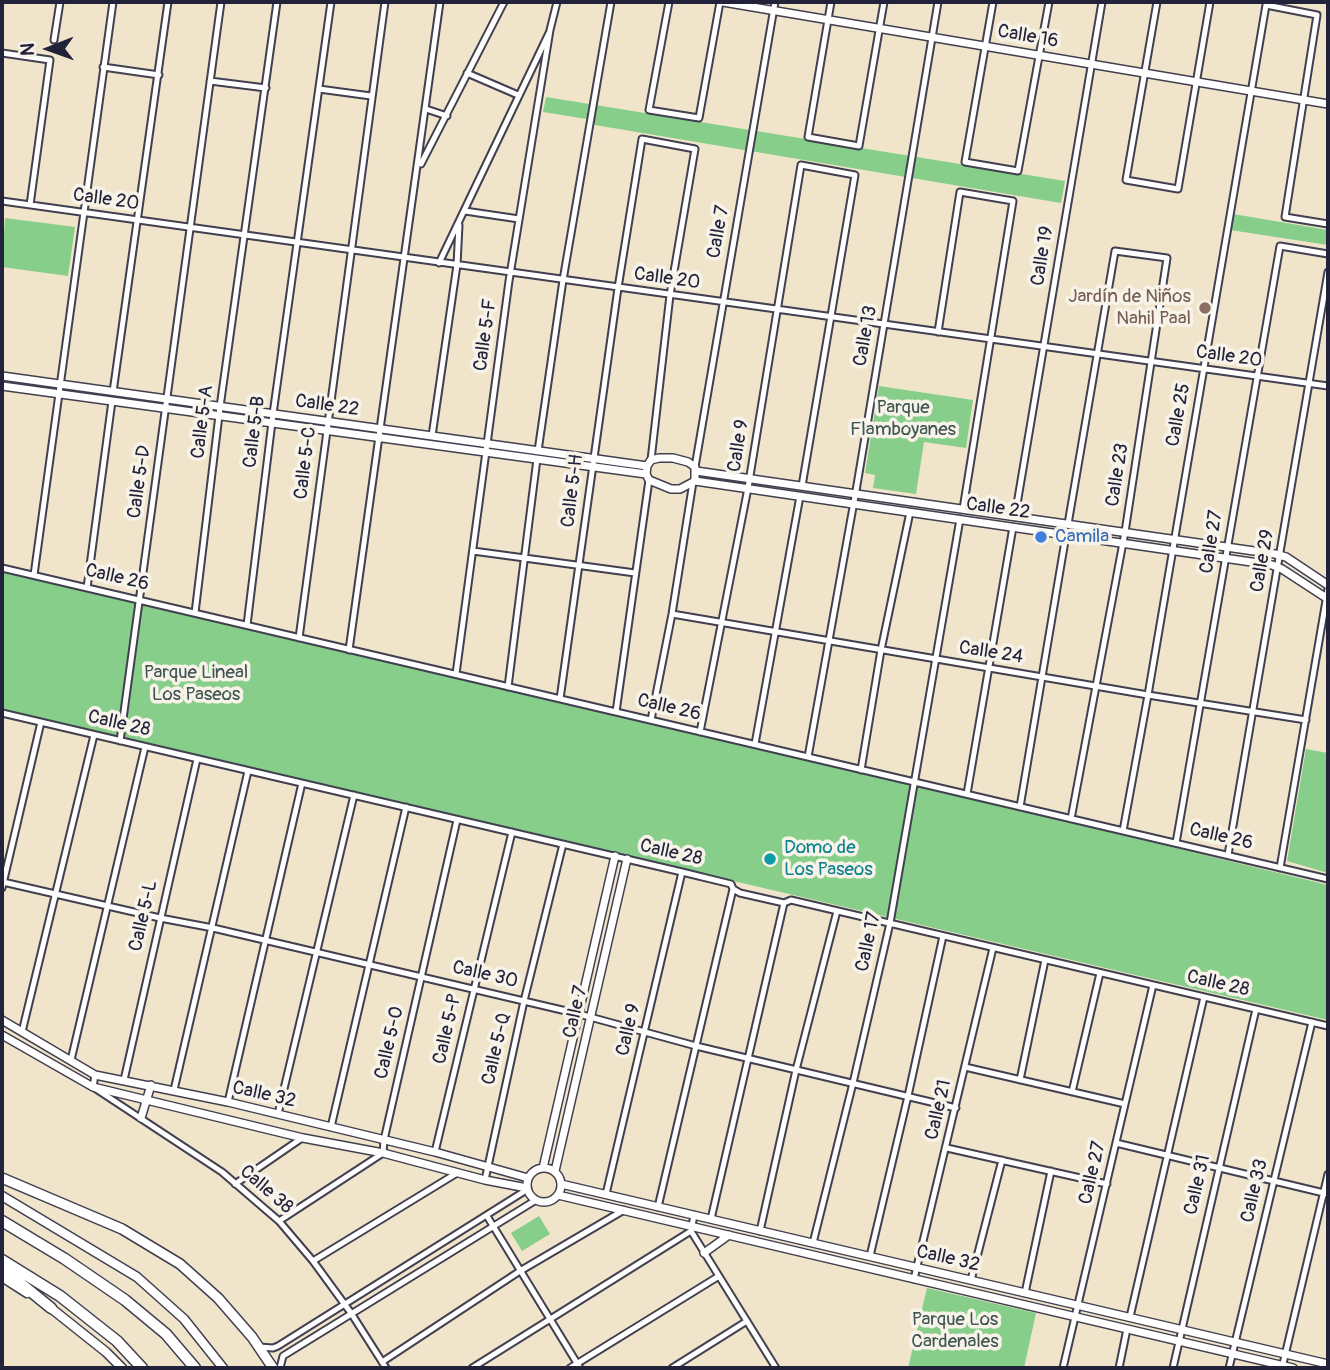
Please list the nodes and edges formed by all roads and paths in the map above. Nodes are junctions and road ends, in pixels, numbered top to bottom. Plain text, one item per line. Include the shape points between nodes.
1 (60, 2) edge
2 (113, 2) edge
3 (168, 2) edge
4 (221, 2) edge
5 (277, 2) edge
6 (331, 2) edge
7 (385, 2) edge
8 (440, 2) edge
9 (504, 2) edge
10 (557, 2) edge
11 (611, 2) edge
12 (669, 2) edge
13 (722, 2) edge
14 (831, 2) edge
15 (884, 2) edge
16 (938, 2) edge
17 (993, 2) edge
18 (1049, 2) edge
19 (1102, 2) edge
20 (1157, 2) edge
21 (1210, 2) edge
22 (774, 6) edge
23 (828, 19) junction
24 (879, 28) junction
25 (550, 30) junction
26 (932, 37) junction
27 (54, 40) dead end
28 (985, 46) junction
29 (2, 53) edge
30 (1040, 55) junction
31 (1091, 64) junction
32 (103, 67) junction
33 (467, 73) junction
34 (1145, 73) junction
35 (159, 75) junction
36 (210, 81) junction
37 (1196, 82) junction
38 (266, 88) junction
39 (319, 89) junction
40 (1251, 91) junction
41 (518, 95) junction
42 (371, 96) junction
43 (1305, 100) junction
44 (1328, 104) edge
45 (426, 109) junction
46 (447, 116) junction
47 (418, 171) junction
48 (2, 201) edge
49 (30, 205) junction
50 (465, 211) junction
51 (84, 213) junction
52 (519, 219) junction
53 (138, 220) junction
54 (460, 222) junction
55 (1328, 224) edge
56 (191, 228) junction
57 (245, 235) junction
58 (298, 243) junction
59 (350, 250) junction
60 (1328, 254) edge
61 (406, 258) junction
62 (439, 263) junction
63 (457, 265) junction
64 (510, 272) junction
65 (1328, 272) edge
66 (564, 280) junction
67 (618, 288) junction
68 (670, 295) junction
69 (723, 302) junction
70 (777, 310) junction
71 (831, 317) junction
72 (884, 325) junction
73 (937, 332) junction
74 (990, 339) junction
75 (1044, 347) junction
76 (1097, 354) junction
77 (1151, 362) junction
78 (1203, 369) junction
79 (2, 376) edge
80 (1256, 377) junction
81 (1309, 383) junction
82 (60, 384) junction
83 (2, 386) edge
84 (1328, 386) edge
85 (113, 392) junction
86 (58, 393) junction
87 (166, 399) junction
88 (112, 401) junction
89 (166, 408) junction
90 (219, 411) junction
91 (272, 418) junction
92 (327, 426) junction
93 (380, 433) junction
94 (432, 436) junction
95 (486, 448) junction
96 (538, 455) junction
97 (592, 463) junction
98 (695, 469) junction
99 (649, 470) junction
100 (750, 478) junction
101 (694, 482) junction
102 (802, 486) junction
103 (748, 488) junction
104 (854, 493) junction
105 (800, 496) junction
106 (852, 503) junction
107 (962, 509) junction
108 (910, 512) junction
109 (1015, 516) junction
110 (960, 519) junction
111 (1068, 524) junction
112 (1013, 527) junction
113 (1125, 532) junction
114 (1066, 535) junction
115 (1174, 539) junction
116 (1122, 543) junction
117 (1227, 547) junction
118 (1172, 550) junction
119 (472, 551) junction
120 (1280, 556) junction
121 (525, 557) junction
122 (1225, 558) junction
123 (580, 565) junction
124 (1278, 567) junction
125 (2, 568) edge
126 (635, 573) junction
127 (34, 575) junction
128 (1328, 587) edge
129 (87, 588) junction
130 (1327, 599) edge
131 (139, 600) junction
132 (195, 613) junction
133 (672, 614) junction
134 (722, 622) junction
135 (247, 625) junction
136 (776, 631) junction
137 (299, 638) junction
138 (828, 640) junction
139 (349, 650) junction
140 (881, 650) junction
141 (936, 660) junction
142 (990, 668) junction
143 (456, 674) junction
144 (1042, 677) junction
145 (1097, 686) junction
146 (508, 687) junction
147 (1148, 695) junction
148 (560, 699) junction
149 (1202, 703) junction
150 (1254, 711) junction
151 (616, 712) junction
152 (2, 713) edge
153 (651, 720) junction
154 (1306, 720) junction
155 (41, 722) junction
156 (700, 732) junction
157 (94, 735) junction
158 (120, 741) junction
159 (755, 744) junction
160 (145, 747) junction
161 (808, 757) junction
162 (197, 759) junction
163 (861, 769) junction
164 (248, 771) junction
165 (914, 782) junction
166 (302, 783) junction
167 (967, 794) junction
168 (354, 795) junction
169 (405, 807) junction
170 (1020, 807) junction
171 (1071, 819) junction
172 (457, 820) junction
173 (1123, 831) junction
174 (512, 832) junction
175 (1176, 843) junction
176 (563, 844) junction
177 (1228, 855) junction
178 (615, 856) junction
179 (627, 859) junction
180 (1280, 868) junction
181 (682, 872) junction
182 (1328, 879) edge
183 (2, 885) edge
184 (733, 889) junction
185 (55, 894) junction
186 (784, 903) junction
187 (107, 906) junction
188 (837, 911) junction
189 (160, 918) junction
190 (890, 923) junction
191 (213, 928) junction
192 (943, 936) junction
193 (267, 940) junction
194 (993, 948) junction
195 (318, 952) junction
196 (1045, 960) junction
197 (368, 964) junction
198 (1100, 973) junction
199 (422, 977) junction
200 (1153, 985) junction
201 (473, 989) junction
202 (1204, 997) junction
203 (524, 1001) junction
204 (1256, 1009) junction
205 (579, 1014) junction
206 (591, 1018) junction
207 (2, 1020) edge
208 (1312, 1022) junction
209 (1328, 1026) edge
210 (646, 1030) junction
211 (22, 1032) junction
212 (2, 1035) edge
213 (696, 1046) junction
214 (749, 1058) junction
215 (71, 1060) junction
216 (965, 1067) junction
217 (796, 1070) junction
218 (95, 1075) junction
219 (124, 1080) junction
220 (1020, 1080) junction
221 (853, 1083) junction
222 (151, 1085) junction
223 (93, 1087) junction
224 (174, 1090) junction
225 (1072, 1092) junction
226 (908, 1096) junction
227 (146, 1101) junction
228 (228, 1102) junction
229 (1125, 1104) junction
230 (956, 1108) junction
231 (278, 1114) junction
232 (141, 1118) junction
233 (331, 1127) junction
234 (303, 1138) junction
235 (384, 1140) junction
236 (1116, 1143) junction
237 (947, 1148) junction
238 (435, 1152) junction
239 (383, 1153) junction
240 (1167, 1155) junction
241 (1002, 1160) junction
242 (487, 1166) junction
243 (1219, 1167) junction
244 (543, 1168) junction
245 (555, 1171) junction
246 (1051, 1171) junction
247 (457, 1173) junction
248 (1328, 1174) edge
249 (2, 1178) edge
250 (528, 1178) junction
251 (485, 1180) junction
252 (1273, 1182) junction
253 (235, 1184) junction
254 (561, 1184) junction
255 (1107, 1184) junction
256 (528, 1188) junction
257 (606, 1194) junction
258 (1326, 1194) edge
259 (2, 1195) edge
260 (558, 1195) junction
261 (536, 1200) junction
262 (658, 1207) junction
263 (624, 1210) junction
264 (694, 1215) junction
265 (486, 1216) junction
266 (711, 1219) junction
267 (2, 1221) edge
268 (279, 1221) junction
269 (492, 1226) junction
270 (691, 1229) junction
271 (760, 1231) junction
272 (729, 1236) junction
273 (813, 1243) junction
274 (704, 1253) junction
275 (870, 1256) junction
276 (2, 1260) edge
277 (313, 1261) junction
278 (917, 1267) junction
279 (2, 1268) edge
280 (520, 1271) junction
281 (719, 1276) junction
282 (2, 1278) edge
283 (914, 1279) junction
284 (971, 1280) junction
285 (1025, 1293) junction
286 (345, 1304) junction
287 (1078, 1305) junction
288 (51, 1308) junction
289 (351, 1313) junction
290 (1075, 1317) junction
291 (1130, 1317) junction
292 (550, 1319) junction
293 (747, 1321) junction
294 (307, 1328) junction
295 (1127, 1329) junction
296 (1181, 1329) junction
297 (312, 1338) junction
298 (1179, 1341) junction
299 (1236, 1342) junction
300 (258, 1347) junction
301 (1233, 1354) junction
302 (1286, 1354) junction
303 (382, 1362) junction
304 (1328, 1364) edge
305 (579, 1366) edge
306 (1282, 1367) edge
307 (122, 1368) edge
308 (142, 1368) edge
309 (195, 1368) edge
310 (223, 1368) edge
311 (273, 1368) edge
312 (280, 1368) edge
313 (386, 1368) edge
314 (472, 1368) edge
315 (570, 1368) edge
316 (672, 1368) edge
317 (774, 1368) edge
318 (1063, 1368) edge
319 (1119, 1368) edge
320 (1173, 1368) edge
321 (1229, 1368) edge
322 (1293, 1368) edge

1 - 27 street
2 - 32 street
3 - 35 street
4 - 36 street, Calle 5-D
5 - 38 street, Calle 5-A
6 - 39 street, Calle 5-B
7 - 42 street, Calle 5-C
8 - 45 street
9 - 33 street
10 - 25 street, Calle 5-F
11 - 66 street
12 - 13 street via 649,110 699,117
13 - 22 street, Calle 16
14 - 23 street
15 - 24 street
16 - 26 street, Calle 13
17 - 28 street
18 - 30 street
19 - 31 street, Calle 19
20 - 34 street
21 - 37 street
22 - 23 street, Calle 16
22 - 69 street, Calle 7
23 - 24 street, Calle 16
23 - 24 street via 808,137 859,146
24 - 26 street, Calle 16
25 - 41 street
25 - 52 street, Calle 5-F
26 - 28 street, Calle 16
26 - 72 street, Calle 13
28 - 30 street, Calle 16
28 - 30 street via 965,162 1018,171
29 - 49 street via 50,60
30 - 31 street, Calle 16
31 - 34 street, Calle 16
31 - 75 street, Calle 19
32 - 35 street
32 - 51 street
33 - 41 street
33 - 46 street
34 - 37 street, Calle 16
34 - 37 street via 1126,180 1178,189
35 - 53 street
36 - 38 street
36 - 56 street, Calle 5-D
37 - 40 street, Calle 16
38 - 57 street, Calle 5-A
39 - 42 street
39 - 58 street, Calle 5-B
40 - 43 street, Calle 16
40 - 43 street, Calle 25 via 1266,5 1317,15
40 - 78 street, Calle 25
41 - 50 street
42 - 59 street, Calle 5-C
43 - 44 street, Calle 16
43 - 55 street via 1285,217
45 - 46 street
45 - 47 street
46 - 47 street
47 - 61 street
48 - 49 street, Calle 20
49 - 51 street, Calle 20
50 - 52 street
50 - 54 street
51 - 53 street, Calle 20
51 - 82 street
52 - 64 street, Calle 5-F
53 - 56 street, Calle 20
53 - 85 street
54 - 62 street
54 - 63 street
56 - 57 street, Calle 20
56 - 87 street, Calle 5-D
57 - 58 street, Calle 20
57 - 90 street, Calle 5-A
58 - 59 street, Calle 20
58 - 91 street, Calle 5-B
59 - 61 street, Calle 20
59 - 92 street, Calle 5-C
60 - 80 street, Calle 27 via 1280,246
61 - 62 street, Calle 20
61 - 93 street
62 - 63 street, Calle 20
63 - 64 street, Calle 20
63 - 94 street
64 - 66 street, Calle 20
64 - 95 street, Calle 5-F
65 - 81 street, Calle 29
66 - 67 street, Calle 20
66 - 96 street
67 - 68 street, Calle 20
67 - 68 street, Calle 5-H via 642,139 695,149
67 - 97 street, Calle 5-H
68 - 69 street, Calle 20
68 - 99 street
69 - 70 street, Calle 20
69 - 98 street, Calle 7
70 - 71 street, Calle 20
70 - 71 street, Calle 9 via 801,165 855,174
70 - 100 street, Calle 9
71 - 72 street, Calle 20
71 - 102 street
72 - 73 street, Calle 20
72 - 104 street, Calle 13
73 - 74 street, Calle 20
73 - 74 street via 960,191 1013,201
74 - 75 street, Calle 20
74 - 107 street
75 - 76 street, Calle 20
75 - 109 street, Calle 19
76 - 77 street, Calle 20
76 - 77 street, Calle 23 via 1115,251 1167,258
76 - 111 street
77 - 78 street, Calle 20
77 - 113 street, Calle 23
78 - 80 street, Calle 20
78 - 115 street, Calle 25
79 - 82 street, Calle 22
80 - 81 street, Calle 20
80 - 117 street, Calle 27
81 - 84 street, Calle 20
81 - 120 street, Calle 29
82 - 85 street, Calle 22
82 - 86 street
83 - 86 street, Calle 22
85 - 87 street, Calle 22
86 - 88 street, Calle 22
86 - 127 street
87 - 89 street, Calle 5-D
87 - 90 street, Calle 22
88 - 89 street, Calle 22
88 - 129 street
89 - 90 street, Calle 22
89 - 131 street, Calle 5-D
90 - 91 street, Calle 22
90 - 132 street, Calle 5-A
91 - 92 street, Calle 22
91 - 135 street, Calle 5-B
92 - 93 street, Calle 22
92 - 137 street, Calle 5-C
93 - 94 street, Calle 22
93 - 95 street, Calle 22
93 - 139 street
94 - 95 street, Calle 22
95 - 96 street, Calle 22
95 - 119 street, Calle 5-F
96 - 97 street, Calle 22
96 - 121 street
97 - 99 street, Calle 22
97 - 123 street, Calle 5-H
98 - 99 street, Calle 22 via 673,458
98 - 100 street, Calle 22
98 - 101 street
99 - 101 street, Calle 22 via 671,489
99 - 126 street
100 - 102 street, Calle 22
100 - 103 street, Calle 9
101 - 103 street, Calle 22
101 - 133 street
102 - 104 street, Calle 22
103 - 105 street, Calle 22
103 - 134 street, Calle 9
104 - 106 street, Calle 13
104 - 107 street, Calle 22
105 - 106 street, Calle 22
105 - 136 street
106 - 108 street, Calle 22
106 - 138 street, Calle 13
107 - 109 street, Calle 22
108 - 110 street, Calle 22
108 - 140 street
109 - 111 street, Calle 22
110 - 112 street, Calle 22
110 - 141 street, Calle 17
111 - 113 street, Calle 22
112 - 114 street, Calle 22
112 - 142 street
113 - 115 street, Calle 22
113 - 116 street, Calle 23
114 - 116 street, Calle 22
114 - 144 street
115 - 117 street, Calle 22
115 - 118 street, Calle 25
116 - 118 street, Calle 22
116 - 145 street, Calle 23
117 - 120 street, Calle 22
117 - 122 street, Calle 27
118 - 122 street, Calle 22
118 - 147 street, Calle 25
119 - 121 street
119 - 143 street, Calle 5-F
120 - 124 street, Calle 29
120 - 128 street, Calle 22
121 - 123 street
121 - 146 street
122 - 124 street, Calle 22
122 - 149 street, Calle 27
123 - 126 street
123 - 148 street, Calle 5-H
124 - 130 street, Calle 22
124 - 150 street, Calle 29
125 - 127 street, Calle 26
126 - 151 street
127 - 129 street, Calle 26
128 - 130 street
129 - 131 street, Calle 26
130 - 154 street
131 - 132 street, Calle 26
131 - 158 street, Calle 5-D
132 - 135 street, Calle 26
133 - 134 street, Calle 24
133 - 153 street
134 - 136 street, Calle 24
134 - 156 street, Calle 9
135 - 137 street, Calle 26
136 - 138 street, Calle 24
136 - 159 street
137 - 139 street, Calle 26
138 - 140 street, Calle 24
138 - 161 street, Calle 13
139 - 143 street, Calle 26
140 - 141 street, Calle 24
140 - 163 street
141 - 142 street, Calle 24
141 - 165 street, Calle 17
142 - 144 street, Calle 24
142 - 167 street
143 - 146 street, Calle 26
144 - 145 street, Calle 24
144 - 170 street
145 - 147 street, Calle 24
145 - 171 street, Calle 23
146 - 148 street, Calle 26
147 - 149 street, Calle 24
147 - 173 street, Calle 25
148 - 151 street, Calle 26
149 - 150 street, Calle 24
149 - 175 street, Calle 27
150 - 154 street, Calle 24
150 - 177 street, Calle 29
151 - 153 street, Calle 26
152 - 155 street, Calle 28
153 - 156 street, Calle 26
154 - 180 street
155 - 157 street, Calle 28
155 - 183 street
156 - 159 street, Calle 26
157 - 158 street, Calle 28
157 - 185 street
158 - 160 street, Calle 28
159 - 161 street, Calle 26
160 - 162 street, Calle 28
160 - 187 street
161 - 163 street, Calle 26
162 - 164 street, Calle 28
162 - 189 street, Calle 5-L
163 - 165 street, Calle 26
164 - 166 street, Calle 28
164 - 191 street
165 - 167 street, Calle 26
165 - 190 street, Calle 17
166 - 168 street, Calle 28
166 - 193 street
167 - 170 street, Calle 26
168 - 169 street, Calle 28
168 - 195 street
169 - 172 street, Calle 28
169 - 197 street
170 - 171 street, Calle 26
171 - 173 street, Calle 26
172 - 174 street, Calle 28
172 - 199 street, Calle 5-O
173 - 175 street, Calle 26
174 - 176 street, Calle 28
174 - 201 street, Calle 5-P
175 - 177 street, Calle 26
176 - 178 street, Calle 28
176 - 203 street, Calle 5-Q
177 - 180 street, Calle 26
178 - 179 street, Calle 28
178 - 205 street, Calle 7
179 - 181 street, Calle 28
179 - 206 street, Calle 7
180 - 182 street, Calle 26
181 - 184 street, Calle 28 via 731,884
181 - 210 street, Calle 9
183 - 185 street, Calle 30
184 - 186 street, Calle 28
184 - 213 street
185 - 187 street, Calle 30
185 - 211 street
186 - 188 street, Calle 28 via 791,900
186 - 214 street
187 - 189 street, Calle 30
187 - 215 street
188 - 190 street, Calle 28
188 - 217 street
189 - 191 street, Calle 30
189 - 219 street, Calle 5-L
190 - 192 street, Calle 28
190 - 221 street, Calle 17
191 - 193 street, Calle 30
191 - 224 street
192 - 194 street, Calle 28
192 - 226 street
193 - 195 street, Calle 30
193 - 228 street
194 - 196 street, Calle 28
194 - 216 street, Calle 21
195 - 197 street, Calle 30
195 - 231 street
196 - 198 street, Calle 28
196 - 220 street
197 - 199 street, Calle 30
197 - 233 street
198 - 200 street, Calle 28
198 - 225 street
199 - 201 street, Calle 30
199 - 235 street, Calle 5-O
200 - 202 street, Calle 28
200 - 229 street, Calle 27
201 - 203 street, Calle 30
201 - 238 street, Calle 5-P
202 - 204 street, Calle 28
202 - 240 street
203 - 205 street, Calle 30
203 - 242 street, Calle 5-Q
204 - 208 street, Calle 28
204 - 243 street, Calle 31
205 - 206 street, Calle 30
205 - 244 street, Calle 7
206 - 210 street, Calle 30
206 - 245 street, Calle 7
207 - 211 street, Calle 32
208 - 209 street, Calle 28
208 - 252 street, Calle 33
210 - 213 street, Calle 30
210 - 257 street, Calle 9
211 - 215 street, Calle 32
212 - 223 street, Calle 32
213 - 214 street, Calle 30
213 - 262 street
214 - 217 street, Calle 30
214 - 266 street
215 - 218 street, Calle 32
216 - 220 street
216 - 230 street, Calle 21
217 - 221 street, Calle 30
217 - 271 street
218 - 219 street, Calle 32
218 - 223 street
219 - 222 street, Calle 32
220 - 225 street
221 - 226 street, Calle 30
221 - 273 street, Calle 17
222 - 224 street, Calle 32
222 - 227 street
223 - 227 street, Calle 32
223 - 232 street, Calle 38
224 - 228 street, Calle 32
225 - 229 street
226 - 230 street, Calle 30
226 - 275 street
227 - 232 street
227 - 234 street, Calle 32
228 - 231 street, Calle 32
229 - 236 street, Calle 27
230 - 237 street, Calle 21
231 - 233 street, Calle 32
232 - 253 street, Calle 38
233 - 235 street, Calle 32
234 - 239 street, Calle 32
234 - 253 street
235 - 238 street, Calle 32
235 - 239 street, Calle 5-O
236 - 240 street
236 - 255 street, Calle 27
237 - 241 street
237 - 278 street, Calle 21
238 - 242 street, Calle 32
239 - 247 street, Calle 32
239 - 268 street
240 - 243 street
240 - 291 street
241 - 246 street
241 - 284 street
242 - 250 street, Calle 32
242 - 251 street, Calle 5-Q
243 - 252 street
243 - 296 street, Calle 31
244 - 245 street
244 - 250 street
245 - 254 street
246 - 255 street
246 - 285 street
247 - 251 street, Calle 32
247 - 277 street
248 - 258 street
249 - 300 main road via 122,1229 180,1264 218,1298
250 - 256 street
251 - 256 street, Calle 32
252 - 258 street
252 - 299 street, Calle 33
253 - 268 street, Calle 38
254 - 257 street, Calle 32
254 - 260 street
255 - 287 street, Calle 27
256 - 261 street
256 - 265 street
257 - 262 street, Calle 32
258 - 302 street
259 - 310 main road via 137,1277 184,1319
260 - 261 street via 548,1202
260 - 263 street, Calle 32
261 - 269 street
262 - 264 street, Calle 32
263 - 270 street, Calle 32
263 - 280 street
264 - 266 street, Calle 32
264 - 270 street
265 - 269 street
265 - 286 street
266 - 271 street, Calle 32
267 - 309 highway via 125,1300 166,1334
268 - 277 street, Calle 38
269 - 280 street
269 - 289 street
270 - 272 street, Calle 32
270 - 274 street
270 - 292 street
271 - 273 street, Calle 32
272 - 274 street
272 - 283 street, Calle 32
273 - 275 street, Calle 32
274 - 281 street
275 - 278 street, Calle 32
276 - 308 highway via 60,1296 117,1341
277 - 286 street, Calle 38
278 - 283 street, Calle 21
278 - 284 street, Calle 32
279 - 288 highway
280 - 292 street
280 - 303 street
281 - 293 street
281 - 305 street
282 - 288 main road
283 - 290 street, Calle 32
284 - 285 street, Calle 32
285 - 287 street, Calle 32
286 - 289 street, Calle 38
286 - 294 street
287 - 290 street, Calle 27
287 - 291 street, Calle 32
288 - 307 main road
289 - 297 street
289 - 303 street, Calle 38
290 - 295 street, Calle 32
290 - 318 street, Calle 27
291 - 296 street, Calle 32
292 - 305 street
292 - 314 street
293 - 316 street
293 - 317 street
294 - 297 street
294 - 300 street via 273,1348
295 - 298 street, Calle 32
295 - 319 street
296 - 298 street, Calle 31
296 - 299 street, Calle 32
297 - 312 street via 283,1356
298 - 301 street, Calle 32
298 - 320 street, Calle 31
299 - 301 street, Calle 33
299 - 302 street, Calle 32
300 - 311 main road
301 - 306 street, Calle 32
301 - 321 street, Calle 33
302 - 304 street, Calle 32
302 - 306 street
303 - 313 street, Calle 38
305 - 315 street
306 - 322 street, Calle 32

